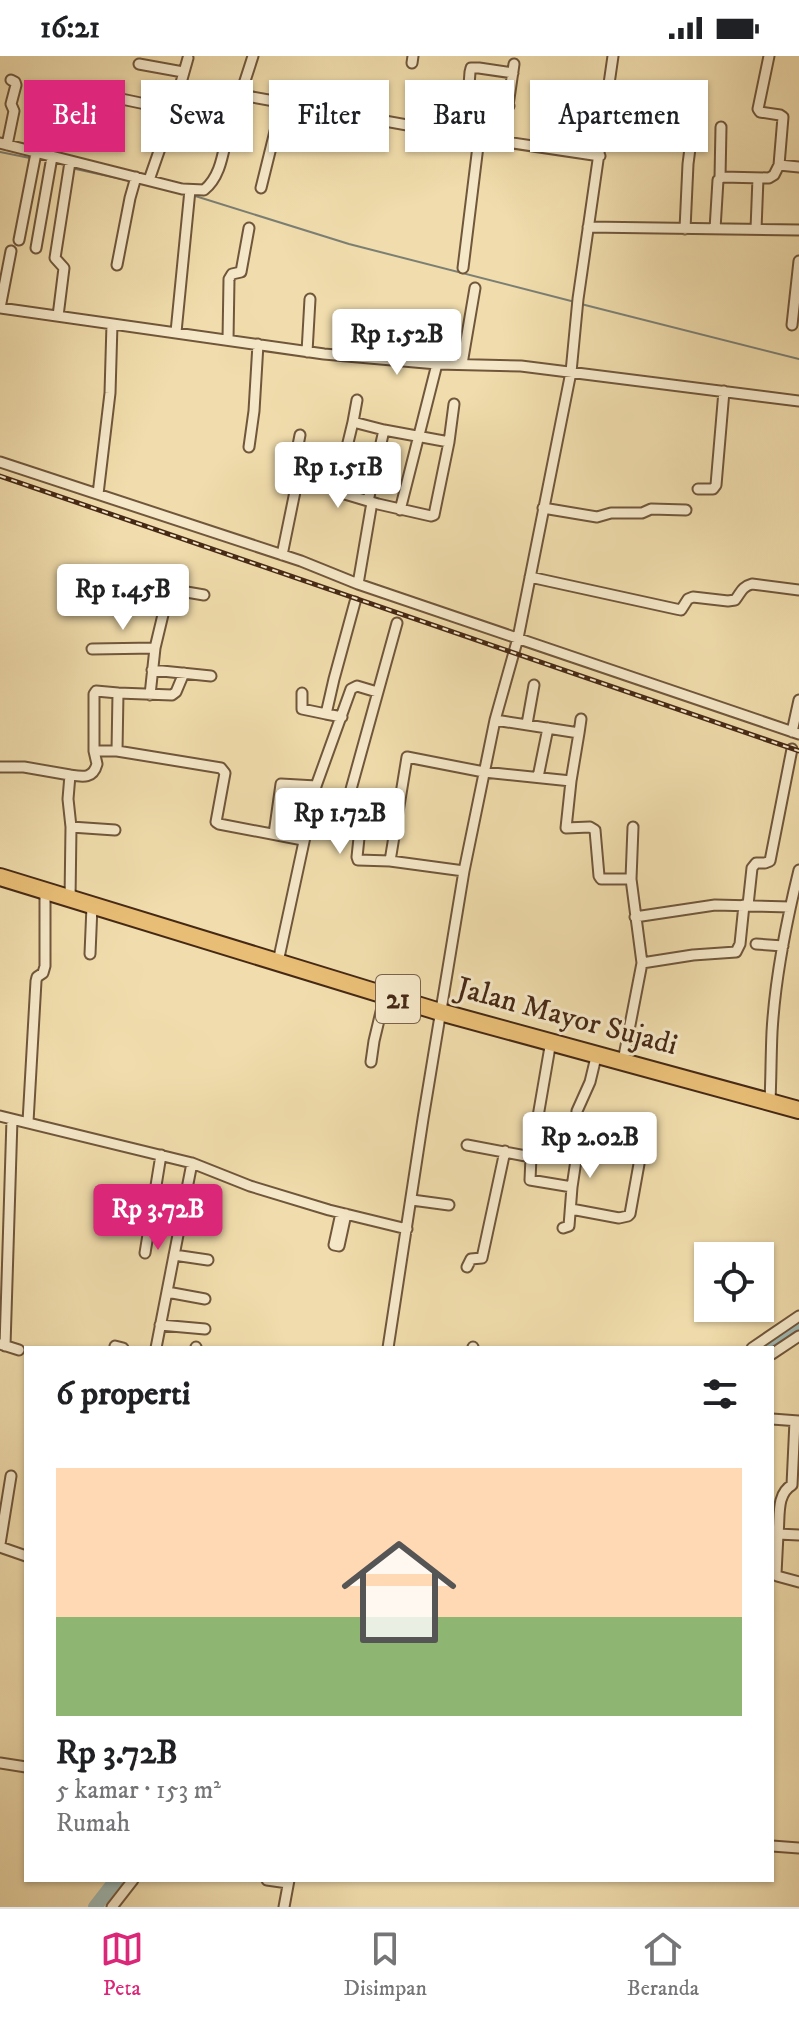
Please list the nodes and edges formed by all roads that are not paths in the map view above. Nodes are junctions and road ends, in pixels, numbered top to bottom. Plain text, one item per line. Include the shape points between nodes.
1 (253, 56) edge
2 (613, 56) edge
3 (769, 56) edge
4 (188, 58) dead end
5 (139, 64) dead end
6 (183, 72) junction
7 (11, 80) dead end
8 (181, 80) edge
9 (246, 80) edge
10 (509, 106) joint
11 (721, 127) dead end
12 (514, 142) edge
13 (4, 144) edge
14 (159, 152) edge
15 (223, 152) edge
16 (270, 152) edge
17 (477, 152) edge
18 (690, 152) edge
19 (600, 156) junction
20 (34, 159) junction
21 (50, 163) junction
22 (779, 165) junction
23 (69, 167) junction
24 (799, 167) edge
25 (136, 177) junction
26 (720, 178) junction
27 (758, 178) junction
28 (149, 180) junction
29 (261, 188) dead end
30 (189, 193) junction
31 (588, 227) junction
32 (249, 228) dead end
33 (685, 229) junction
34 (715, 229) junction
35 (756, 229) junction
36 (799, 230) edge
37 (19, 240) dead end
38 (36, 248) dead end
39 (11, 251) dead end
40 (799, 261) edge
41 (117, 265) dead end
42 (463, 268) dead end
43 (475, 288) dead end
44 (310, 299) dead end
45 (0, 308) edge
46 (58, 316) junction
47 (112, 324) junction
48 (792, 325) dead end
49 (176, 332) junction
50 (228, 340) junction
51 (258, 344) junction
52 (307, 352) junction
53 (437, 364) junction
54 (462, 364) junction
55 (571, 372) junction
56 (724, 391) junction
57 (357, 400) dead end
58 (799, 401) edge
59 (454, 404) dead end
60 (353, 422) junction
61 (384, 430) junction
62 (300, 435) dead end
63 (420, 436) junction
64 (449, 442) junction
65 (249, 447) dead end
66 (0, 462) edge
67 (698, 489) dead end
68 (98, 494) junction
69 (370, 505) junction
70 (543, 508) junction
71 (400, 510) junction
72 (686, 510) dead end
73 (282, 555) junction
74 (172, 577) dead end
75 (530, 577) junction
76 (358, 584) junction
77 (169, 589) junction
78 (799, 590) edge
79 (204, 595) dead end
80 (355, 602) dead end
81 (397, 623) dead end
82 (518, 638) junction
83 (155, 648) junction
84 (92, 649) dead end
85 (152, 670) junction
86 (184, 673) junction
87 (211, 676) dead end
88 (534, 685) dead end
89 (377, 692) junction
90 (118, 693) junction
91 (302, 693) dead end
92 (150, 695) junction
93 (799, 700) edge
94 (326, 714) junction
95 (342, 717) junction
96 (581, 719) dead end
97 (495, 720) junction
98 (527, 724) junction
99 (548, 728) junction
100 (579, 733) junction
101 (795, 733) edge
102 (792, 749) dead end
103 (94, 751) junction
104 (117, 751) junction
105 (0, 767) edge
106 (484, 772) junction
107 (787, 773) junction
108 (70, 775) junction
109 (799, 776) edge
110 (538, 777) junction
111 (571, 781) junction
112 (316, 786) junction
113 (311, 807) junction
114 (345, 811) junction
115 (376, 821) dead end
116 (71, 827) junction
117 (396, 827) junction
118 (633, 827) dead end
119 (115, 830) dead end
120 (274, 834) junction
121 (303, 840) junction
122 (390, 861) junction
123 (799, 870) edge
124 (464, 871) junction
125 (0, 877) edge
126 (631, 879) junction
127 (45, 892) junction
128 (70, 900) junction
129 (746, 905) junction
130 (92, 906) junction
131 (790, 907) junction
132 (635, 917) junction
133 (788, 919) junction
134 (799, 921) edge
135 (756, 944) dead end
136 (783, 946) junction
137 (90, 954) dead end
138 (278, 962) junction
139 (642, 963) junction
140 (385, 995) junction
141 (440, 1012) junction
142 (551, 1041) junction
143 (597, 1053) junction
144 (623, 1061) junction
145 (371, 1062) dead end
146 (770, 1102) junction
147 (799, 1110) edge
148 (0, 1116) edge
149 (12, 1119) junction
150 (28, 1122) junction
151 (467, 1145) dead end
152 (505, 1151) junction
153 (161, 1155) junction
154 (531, 1157) junction
155 (192, 1163) junction
156 (639, 1164) dead end
157 (572, 1187) junction
158 (412, 1200) junction
159 (449, 1205) dead end
160 (5, 1208) edge
161 (571, 1209) junction
162 (181, 1219) junction
163 (209, 1223) dead end
164 (563, 1228) dead end
165 (407, 1229) junction
166 (145, 1253) dead end
167 (174, 1255) junction
168 (208, 1260) dead end
169 (467, 1267) dead end
170 (167, 1292) junction
171 (205, 1299) dead end
172 (799, 1316) edge
173 (160, 1325) junction
174 (205, 1329) dead end
175 (799, 1336) edge
176 (2, 1345) edge
177 (156, 1346) edge
178 (388, 1346) edge
179 (755, 1346) edge
180 (19, 1350) dead end
181 (774, 1353) edge
182 (774, 1419) edge
183 (797, 1421) edge
184 (11, 1476) dead end
185 (796, 1486) edge
186 (778, 1534) junction
187 (799, 1535) edge
188 (0, 1546) edge
189 (24, 1555) edge
190 (799, 1582) edge
191 (0, 1763) edge
192 (24, 1767) edge
193 (774, 1846) edge
194 (799, 1848) edge
195 (131, 1882) edge
196 (288, 1882) edge
197 (112, 1907) edge
198 (284, 1907) edge

1 - 9 street
2 - 19 street
3 - 22 street via 758,109 783,117
4 - 6 street
5 - 6 street
6 - 8 street
7 - 13 street via 16,85 14,111
10 - 10 street via 514,69 471,68 469,101
11 - 26 street
12 - 19 street
13 - 20 street
14 - 28 street
15 - 30 street via 211,185
16 - 29 street
17 - 42 street
18 - 33 street
19 - 31 street
20 - 21 street
20 - 37 street
21 - 23 street
21 - 38 street
22 - 24 street
22 - 27 street via 774,175
23 - 25 street
23 - 46 street via 55,258 64,268
25 - 28 street
25 - 41 street
26 - 27 street
26 - 34 street
27 - 35 street
28 - 30 street
30 - 49 street
31 - 33 street
31 - 55 street
32 - 50 street via 241,272 229,279
33 - 34 street
34 - 35 street
35 - 36 street
39 - 45 street
40 - 48 street
43 - 54 street
44 - 52 street
45 - 46 street
46 - 47 street
47 - 49 street
47 - 68 street
49 - 50 street
50 - 51 street
51 - 52 street
51 - 65 street
52 - 53 street
53 - 54 street
53 - 63 street
54 - 55 street
55 - 56 street
55 - 70 street
56 - 58 street
56 - 67 street via 716,485
57 - 60 street
59 - 64 street
60 - 61 street
60 - 69 street via 337,490
61 - 63 street
61 - 69 street
62 - 73 street via 292,476 303,478
63 - 64 street
63 - 71 street
64 - 71 street via 434,515
66 - 68 street
68 - 73 street
69 - 71 street
69 - 76 street
70 - 72 street via 597,517
70 - 75 street
73 - 76 street
74 - 77 street
75 - 78 street via 681,610 693,597 735,600 752,584
75 - 82 street
76 - 82 street
77 - 79 street
77 - 83 street
80 - 94 street
81 - 89 street
82 - 97 street
82 - 101 street
83 - 84 street
83 - 85 street
85 - 86 street
85 - 92 street
86 - 87 street
86 - 92 street via 172,695
88 - 98 street
89 - 95 street via 353,686
89 - 114 street
90 - 92 street
90 - 103 street via 95,692
90 - 104 street
91 - 94 street via 302,709
93 - 101 street
94 - 95 street
95 - 112 street
96 - 100 street
97 - 98 street
97 - 106 street
98 - 99 street
99 - 100 street
99 - 110 street
100 - 111 street
102 - 107 street
103 - 104 street
103 - 108 street via 97,764 92,774
104 - 120 street via 221,768 225,773 216,822
105 - 108 street
106 - 110 street
106 - 117 street via 407,757
106 - 124 street
107 - 109 street
107 - 129 street via 770,861 752,868
108 - 116 street
110 - 111 street
111 - 126 street via 566,828 595,830 601,879
112 - 113 street
112 - 120 street via 281,784
113 - 114 street
113 - 121 street
114 - 122 street via 361,819 358,860
115 - 117 street
116 - 119 street
116 - 128 street
117 - 122 street
118 - 126 street
120 - 121 street
121 - 138 street
122 - 124 street
123 - 131 street
124 - 141 street
125 - 127 highway, Jalan Mayor Sujadi / 21
126 - 132 street
127 - 128 highway, Jalan Mayor Sujadi / 21
127 - 150 street via 45,966 36,981
128 - 130 highway, Jalan Mayor Sujadi / 21
129 - 131 street
129 - 132 street
129 - 139 street via 736,952
130 - 137 street
130 - 138 highway, Jalan Mayor Sujadi / 21
131 - 133 street
132 - 139 street
133 - 134 street
133 - 136 street
135 - 136 street
136 - 146 street
138 - 140 highway, Jalan Mayor Sujadi / 21
139 - 144 street
140 - 141 highway, Jalan Mayor Sujadi / 21
140 - 145 street
141 - 142 highway, Jalan Mayor Sujadi / 21
141 - 158 street
142 - 143 highway, Jalan Mayor Sujadi / 21
142 - 154 street
143 - 144 highway, Jalan Mayor Sujadi / 21
143 - 157 street via 577,1111
144 - 146 highway, Jalan Mayor Sujadi / 21
146 - 147 highway, Jalan Mayor Sujadi / 21
148 - 149 street
149 - 150 street
149 - 160 street
150 - 153 street
151 - 152 street
152 - 154 street
152 - 169 street via 482,1258 471,1259
153 - 155 street
153 - 166 street
154 - 157 street via 532,1181
155 - 162 street
155 - 165 street via 250,1186
156 - 161 street via 628,1216
157 - 161 street
158 - 159 street
158 - 165 street
160 - 176 street
161 - 164 street via 569,1226
162 - 163 street
162 - 167 street
165 - 178 street
167 - 168 street
167 - 170 street
170 - 171 street
170 - 173 street
172 - 179 street
173 - 174 street
173 - 177 street
175 - 181 street
176 - 180 street
182 - 183 street
183 - 185 street
184 - 188 street
185 - 186 street via 782,1495
186 - 187 street
186 - 190 street via 776,1575
188 - 189 street
191 - 192 street
193 - 194 street
195 - 197 street
196 - 198 street

